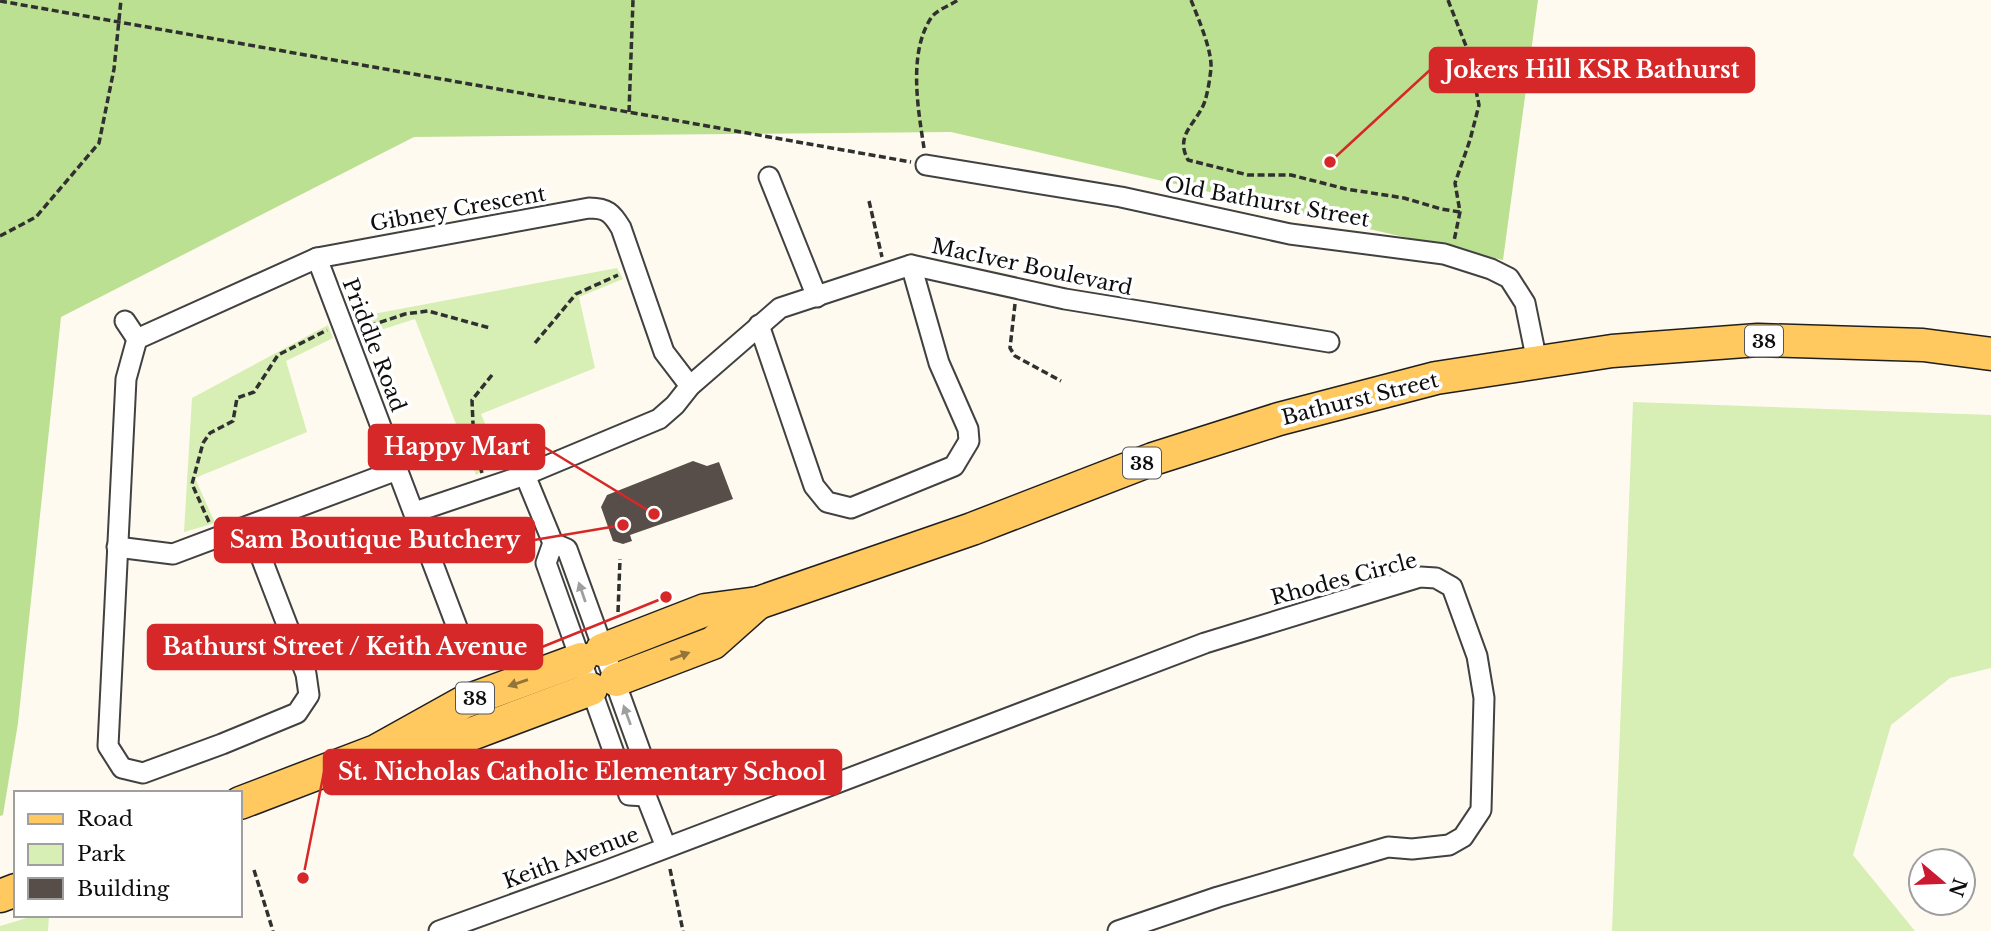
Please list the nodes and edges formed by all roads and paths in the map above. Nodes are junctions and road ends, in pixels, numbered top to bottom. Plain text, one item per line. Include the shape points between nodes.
1 (121, 0) edge
2 (633, 0) edge
3 (958, 0) edge
4 (1191, 0) edge
5 (1448, 0) edge
6 (0, 1) edge
7 (119, 23) junction
8 (629, 113) junction
9 (926, 165) junction
10 (769, 177) dead end
11 (869, 201) dead end
12 (1460, 212) junction
13 (0, 236) edge
14 (1451, 257) junction
15 (317, 258) junction
16 (911, 265) junction
17 (635, 267) junction
18 (887, 273) junction
19 (1017, 288) junction
20 (817, 297) junction
21 (125, 321) dead end
22 (759, 326) junction
23 (490, 328) dead end
24 (343, 329) junction
25 (138, 339) junction
26 (1329, 342) dead end
27 (535, 343) dead end
28 (1991, 354) edge
29 (1537, 362) junction
30 (492, 375) dead end
31 (1061, 381) dead end
32 (690, 386) junction
33 (397, 470) junction
34 (525, 475) junction
35 (505, 482) junction
36 (415, 512) junction
37 (249, 526) junction
38 (216, 538) junction
39 (117, 547) junction
40 (620, 559) dead end
41 (758, 603) junction
42 (618, 612) dead end
43 (463, 643) dead end
44 (592, 654) junction
45 (603, 685) junction
46 (376, 751) junction
47 (646, 796) junction
48 (242, 802) edge
49 (666, 847) junction
50 (670, 869) dead end
51 (254, 870) dead end
52 (273, 931) edge
53 (439, 931) edge
54 (683, 931) edge
55 (1118, 931) edge

1 - 7 path
2 - 8 path
3 - 9 path via 932,16 919,49 916,92
4 - 12 path via 1211,66 1205,102 1183,138 1188,160 1248,175 1291,174
5 - 12 path via 1468,51 1479,105 1455,183
6 - 7 path
7 - 8 path
7 - 13 path via 99,143 36,217
8 - 9 path
9 - 14 street, Old Bathurst Street via 1121,197 1290,234
10 - 20 street
11 - 18 path
12 - 14 path
14 - 29 street, Old Bathurst Street via 1509,278 1525,303
15 - 17 street, Gibney Crescent via 603,208 621,228
15 - 24 street, Priddle Road
15 - 25 street, Gibney Crescent
16 - 18 street, MacIver Boulevard
16 - 19 street, MacIver Boulevard
16 - 22 street via 939,363 969,441 954,466 850,508 827,502 814,486
17 - 27 path via 576,294
17 - 32 street, Gibney Crescent via 664,352
18 - 20 street, MacIver Boulevard
19 - 26 street, MacIver Boulevard
19 - 31 path via 1010,348 1015,356
20 - 22 street, MacIver Boulevard via 780,308
21 - 25 street
22 - 32 street, MacIver Boulevard
23 - 24 path via 428,311
24 - 33 street, Priddle Road
24 - 38 path via 278,355 254,392 237,398 233,421 210,433 203,443 192,484
25 - 39 street via 125,379
28 - 29 main road, Bathurst Street / 38 via 1923,345 1758,340 1612,351
29 - 41 main road, Bathurst Street / 38 via 1436,378 1279,419 1153,459 972,529
30 - 35 path via 472,400 473,424 485,456 495,455
32 - 34 street, MacIver Boulevard via 659,419
33 - 36 street, Priddle Road
33 - 37 street
34 - 35 street, MacIver Boulevard
34 - 44 street, Keith Avenue via 553,543 567,549
35 - 36 street, MacIver Boulevard
36 - 43 street, Priddle Road
37 - 38 street
37 - 39 street via 306,674 309,695 297,713 143,773 122,768 108,746
38 - 39 street via 173,554
40 - 42 path
41 - 44 main road, Bathurst Street / 38 via 705,610
45 -> 41 main road, Bathurst Street / 38 via 713,643
44 - 45 street, Keith Avenue
44 - 45 street, Keith Avenue
44 -> 46 main road, Bathurst Street / 38 via 464,702
45 - 46 main road, Bathurst Street / 38 via 466,736
47 -> 45 street, Keith Avenue via 651,781
45 - 47 street, Keith Avenue via 629,795
46 - 48 main road, Bathurst Street / 38
47 - 49 street, Keith Avenue
49 - 53 street, Keith Avenue
49 - 55 street, Rhodes Circle via 1205,643 1420,577 1436,578 1452,587 1477,656 1484,698 1481,810 1463,837 1449,845 1388,846
50 - 54 path
51 - 52 path

